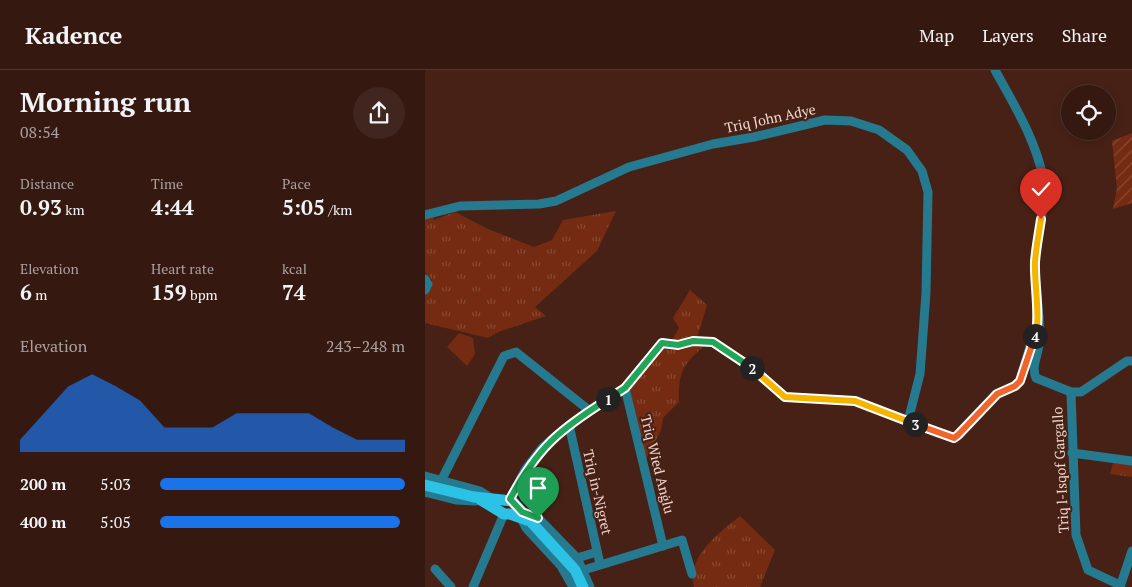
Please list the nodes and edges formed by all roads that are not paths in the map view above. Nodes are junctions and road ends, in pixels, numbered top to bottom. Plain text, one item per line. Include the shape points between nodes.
1 (995, 70) edge
2 (425, 215) edge
3 (1039, 326) junction
4 (1132, 361) edge
5 (625, 388) junction
6 (1071, 392) junction
7 (590, 411) junction
8 (908, 421) junction
9 (569, 425) junction
10 (1072, 453) junction
11 (1132, 461) edge
12 (425, 476) edge
13 (441, 481) junction
14 (425, 485) edge
15 (425, 492) edge
16 (503, 506) junction
17 (663, 546) junction
18 (1132, 551) edge
19 (597, 552) junction
20 (577, 558) junction
21 (600, 564) junction
22 (435, 569) dead end
23 (584, 570) junction
24 (692, 574) dead end
25 (1120, 586) edge
26 (451, 587) edge
27 (473, 587) edge
28 (573, 587) edge
29 (583, 587) edge
30 (590, 587) edge

1 - 3 street via 1017,112 1043,180 1035,262
2 - 8 street, Triq John Adye via 460,206 556,201 629,167 713,144 825,120 851,121 879,130 907,150 922,171 928,192 920,374
3 - 6 street via 1034,372 1037,378
3 - 8 street via 1020,381 997,394 954,438
4 - 6 street via 1127,361 1081,392
5 - 7 street
5 - 8 street via 662,343 713,342 759,373 785,397 855,401
5 - 17 street, Triq Wied Anġlu
6 - 10 street, Triq l-Isqof Gargallo
7 - 9 street
7 - 13 street via 516,352 504,356
9 - 16 street via 542,448
9 - 19 street, Triq in-Nigret
10 - 11 street
10 - 25 street, Triq l-Isqof Gargallo via 1076,535 1088,570
12 - 13 street
13 - 16 street via 480,491
14 - 16 main road
15 - 16 street
16 - 20 street via 538,518
16 - 27 street
16 - 28 street via 561,566
16 - 29 main road via 531,522 575,570
17 - 21 street
17 - 24 street via 683,540
18 - 25 street
19 - 20 street
19 - 21 street, Triq in-Nigret
20 - 23 street
21 - 23 street
22 - 26 street
23 - 30 street

